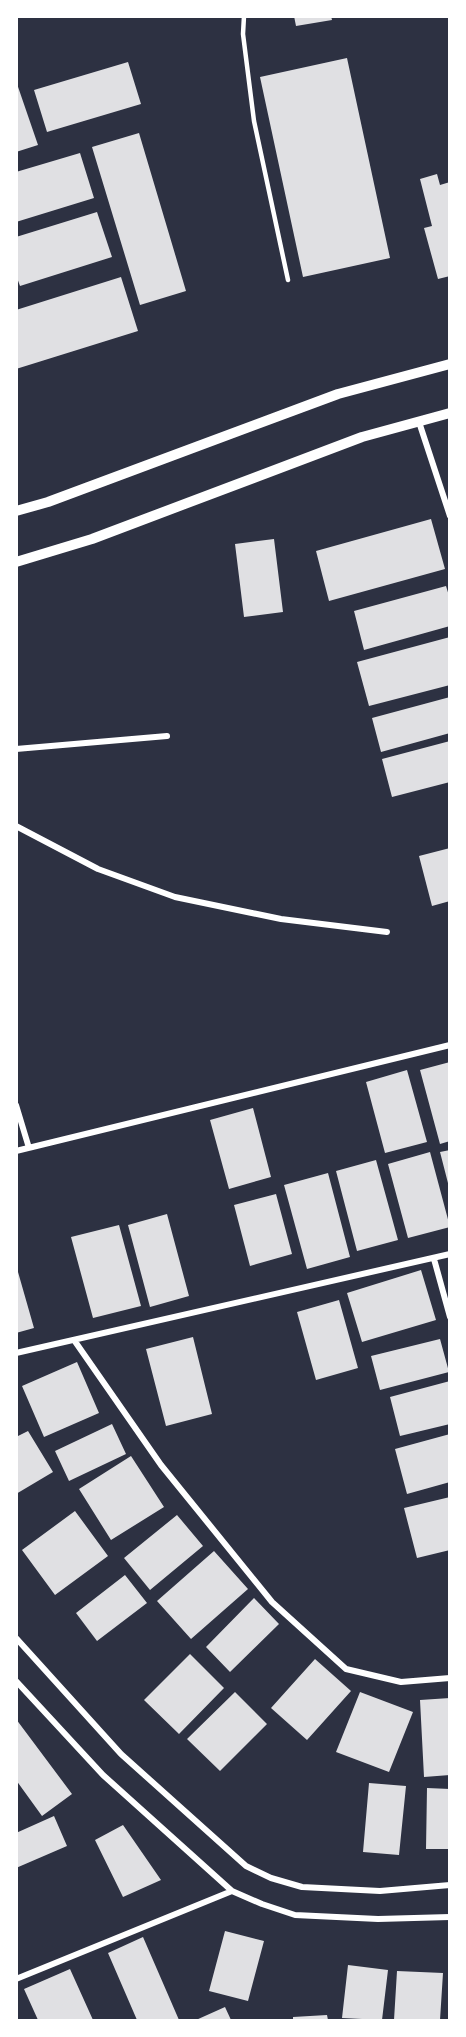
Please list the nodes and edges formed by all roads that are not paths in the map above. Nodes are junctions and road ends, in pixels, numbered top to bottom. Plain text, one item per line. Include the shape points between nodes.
1 (244, 16) edge
2 (288, 280) dead end
3 (450, 364) edge
4 (450, 413) edge
5 (419, 422) junction
6 (446, 490) edge
7 (16, 511) edge
8 (450, 516) edge
9 (16, 562) edge
10 (167, 736) dead end
11 (16, 749) edge
12 (16, 826) edge
13 (387, 932) dead end
14 (450, 1045) edge
15 (16, 1105) edge
16 (29, 1148) junction
17 (16, 1151) edge
18 (450, 1254) edge
19 (434, 1259) junction
20 (450, 1317) edge
21 (74, 1340) junction
22 (16, 1353) edge
23 (16, 1638) edge
24 (450, 1678) edge
25 (16, 1681) edge
26 (450, 1885) edge
27 (232, 1891) junction
28 (450, 1917) edge
29 (16, 1979) edge

1 - 2 lane via 254,121
3 - 7 street via 338,394
4 - 5 street
5 - 6 street
5 - 9 street via 362,438 92,539
6 - 8 street
10 - 11 street
12 - 13 street via 98,869 175,897 281,919
14 - 16 street
15 - 16 street
16 - 17 street
18 - 19 street
19 - 20 street
19 - 21 street
21 - 22 street
21 - 24 street via 161,1466 272,1602 297,1625 346,1669 401,1682
23 - 26 street via 121,1754 246,1866 302,1887 380,1891
25 - 27 street via 103,1775
27 - 28 street via 295,1915
27 - 29 street

